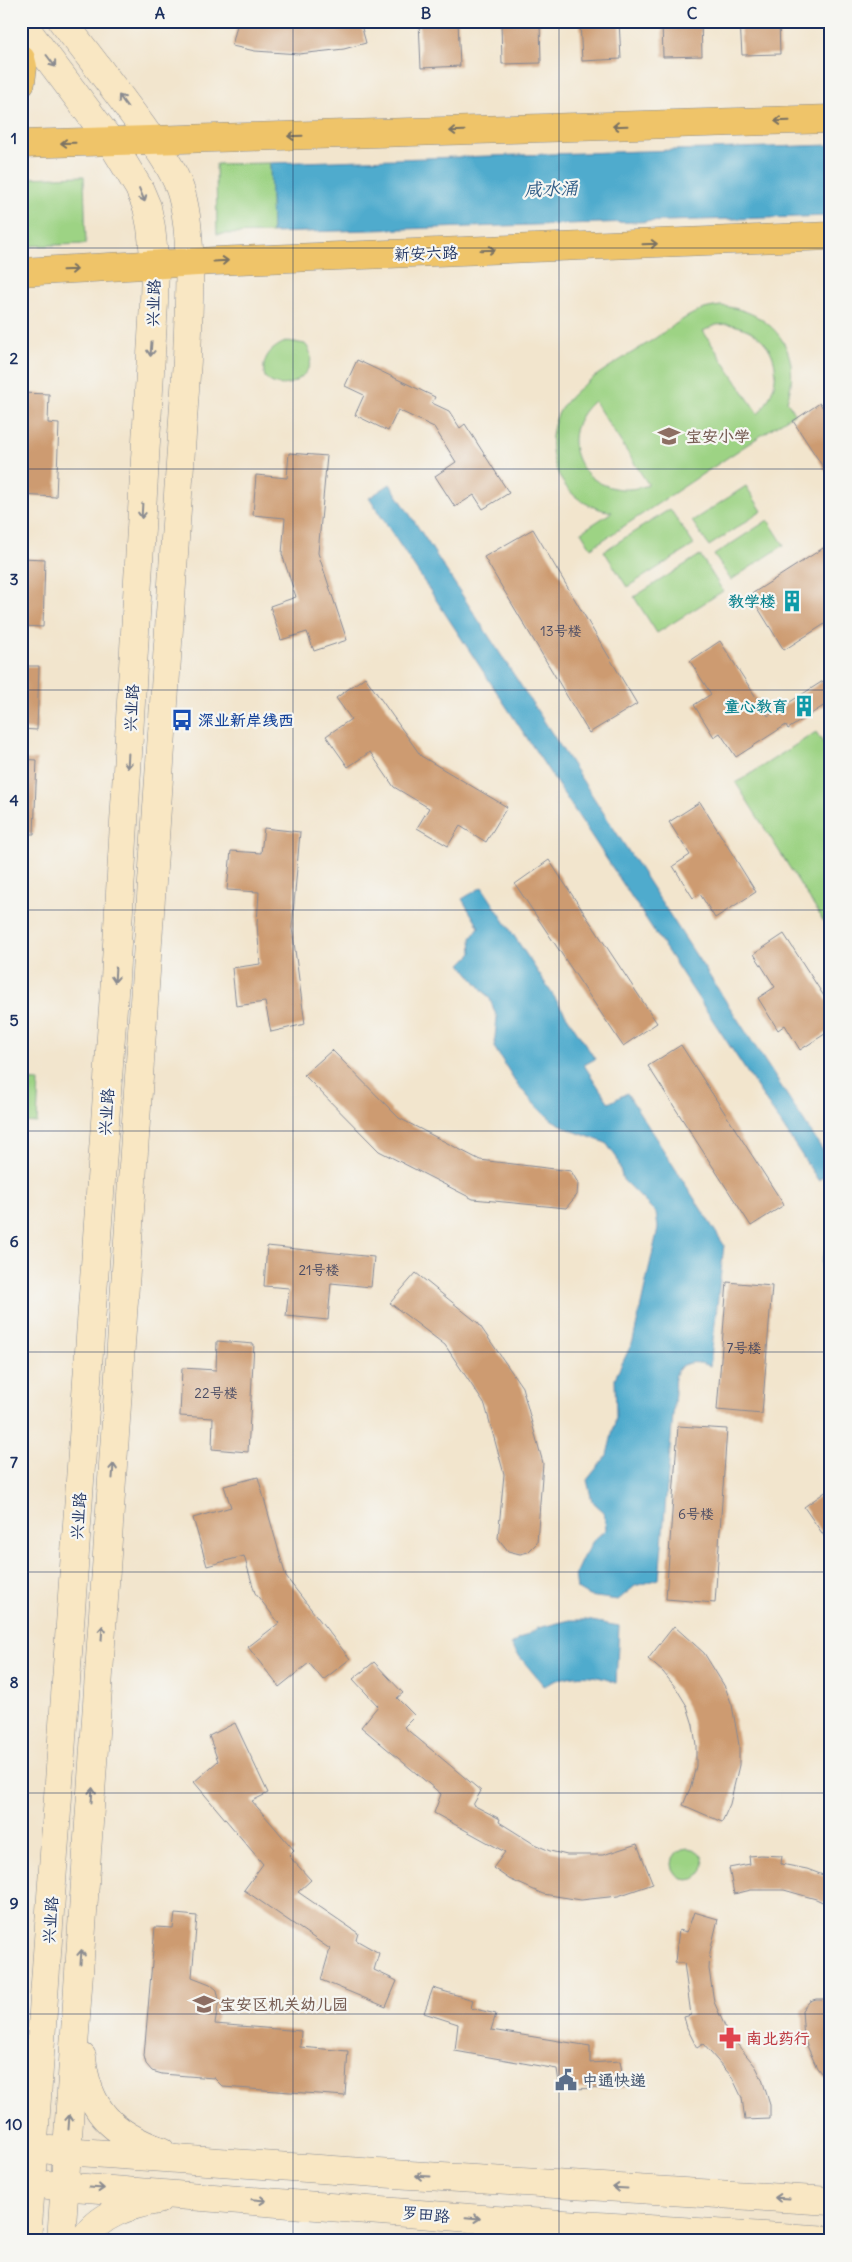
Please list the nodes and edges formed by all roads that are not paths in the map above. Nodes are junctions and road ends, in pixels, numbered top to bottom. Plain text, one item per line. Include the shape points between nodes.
1 (62, 21) edge
2 (21, 22) edge
3 (21, 59) edge
4 (21, 82) edge
5 (831, 119) edge
6 (152, 140) junction
7 (111, 142) junction
8 (21, 144) edge
9 (831, 236) edge
10 (188, 263) junction
11 (155, 265) junction
12 (21, 272) edge
13 (118, 939) junction
14 (148, 940) junction
15 (44, 1997) junction
16 (78, 2006) junction
17 (21, 2067) edge
18 (27, 2148) edge
19 (67, 2151) junction
20 (201, 2160) junction
21 (26, 2184) edge
22 (65, 2186) junction
23 (198, 2195) junction
24 (831, 2201) edge
25 (831, 2240) edge
26 (27, 2241) edge
27 (61, 2241) edge
28 (83, 2241) edge

6 -> 1 main road, 兴业路
2 -> 7 main road, 兴业路
3 - 4 main road
5 -> 6 main road
6 - 7 main road
6 - 10 main road, 兴业路 via 180,189 186,220
7 -> 8 main road
7 -> 11 main road, 兴业路 via 147,207
10 -> 9 main road, 新安六路
10 - 11 main road, 新安六路
10 - 14 main road, 兴业路 via 187,360
12 -> 11 main road, 新安六路
11 -> 13 main road, 兴业路
13 - 14 main road via 125,928 135,926 144,930
13 -> 15 main road, 兴业路
16 -> 14 main road, 兴业路
15 - 17 main road
15 - 18 main road, 兴业路
19 -> 16 main road, 兴业路
16 - 20 main road via 82,2065 93,2101 103,2116 115,2129 145,2145
18 - 19 main road
18 - 21 main road, 兴业路
19 - 20 main road
19 - 22 main road, 兴业路
24 -> 20 main road
21 - 22 main road, 罗田路
21 - 26 main road, 兴业路
22 -> 23 main road, 罗田路
22 - 27 main road, 兴业路
23 -> 25 main road, 罗田路 via 496,2220
23 - 28 main road via 135,2204 117,2211 96,2226

